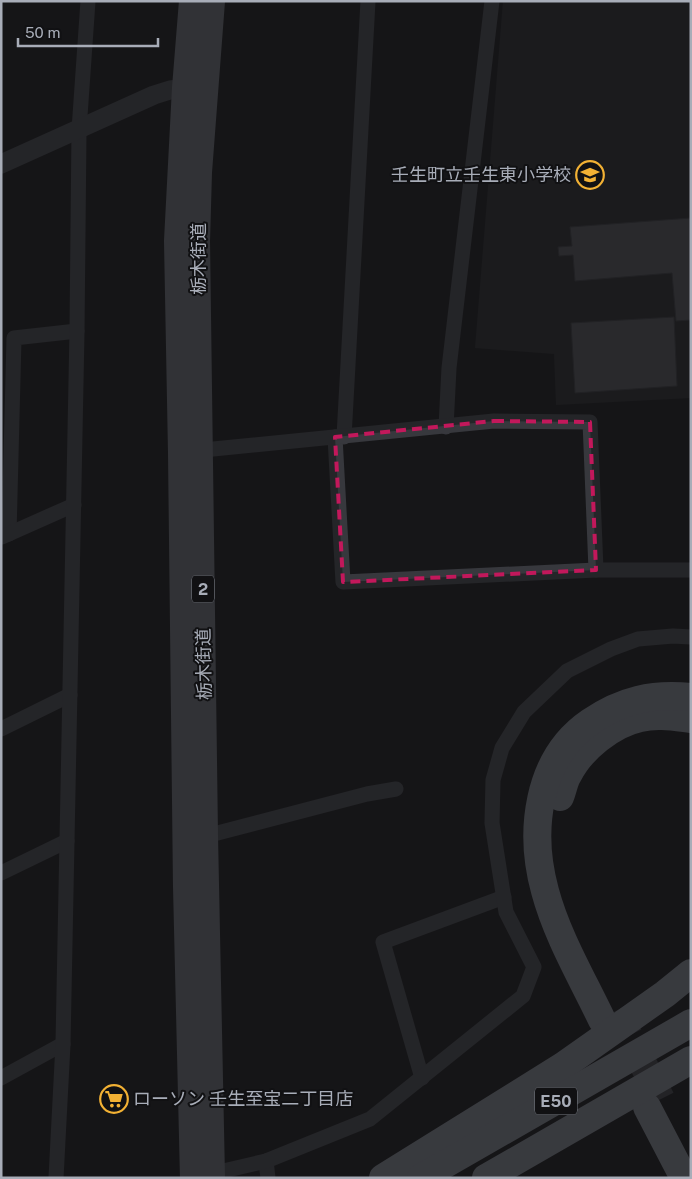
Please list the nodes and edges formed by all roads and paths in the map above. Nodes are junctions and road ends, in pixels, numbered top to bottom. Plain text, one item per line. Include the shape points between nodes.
1 (88, 1) edge
2 (191, 1) edge
3 (213, 1) edge
4 (368, 1) edge
5 (492, 1) edge
6 (195, 87) junction
7 (79, 130) junction
8 (1, 164) edge
9 (78, 331) junction
10 (446, 427) junction
11 (339, 437) junction
12 (191, 451) junction
13 (74, 505) junction
14 (5, 536) edge
15 (596, 570) junction
16 (691, 570) edge
17 (691, 637) edge
18 (70, 695) junction
19 (691, 697) edge
20 (691, 719) edge
21 (1, 729) edge
22 (396, 789) dead end
23 (206, 836) junction
24 (67, 841) junction
25 (1, 873) edge
26 (504, 897) junction
27 (691, 973) edge
28 (691, 1022) edge
29 (63, 1044) junction
30 (691, 1060) edge
31 (1, 1078) edge
32 (422, 1078) junction
33 (691, 1154) edge
34 (266, 1161) junction
35 (202, 1177) edge
36 (56, 1178) edge
37 (268, 1178) edge
38 (383, 1178) edge
39 (421, 1178) edge
40 (486, 1178) edge
41 (684, 1178) edge

1 - 7 street
2 - 6 main road, 栃木街道 / 2
3 - 6 main road, 栃木街道 / 2
4 - 11 street
5 - 10 street via 449,368
6 - 7 street via 154,95
6 - 12 main road, 栃木街道 / 2 via 200,172
7 - 8 street
7 - 9 street
9 - 13 street
9 - 14 street via 14,338
10 - 11 street
10 - 15 street via 494,421 590,422
11 - 12 street
11 - 15 street via 343,582
12 - 23 main road, 栃木街道 / 2
12 - 35 main road, 栃木街道 / 2 via 185,896
13 - 14 street
13 - 18 street
15 - 16 street
17 - 26 street via 638,639 611,649 567,671 524,712 502,748 493,780 492,823
18 - 21 street
18 - 24 street
19 - 20 highway via 646,697 618,705 596,718 577,731 561,750 548,774 540,800 539,856 555,922 609,1015 559,879 556,826 560,798 568,775 600,737 640,718 666,716
22 - 23 street
23 - 35 main road, 栃木街道 / 2
24 - 25 street
24 - 29 street
26 - 32 street via 506,912 534,967 523,996
26 - 32 street via 383,942
27 - 38 highway via 563,1066
28 - 39 highway, E50
29 - 31 street
29 - 36 street
30 - 40 highway, E50
32 - 34 street via 370,1119
33 - 41 highway via 654,1103
34 - 35 street
34 - 37 street

